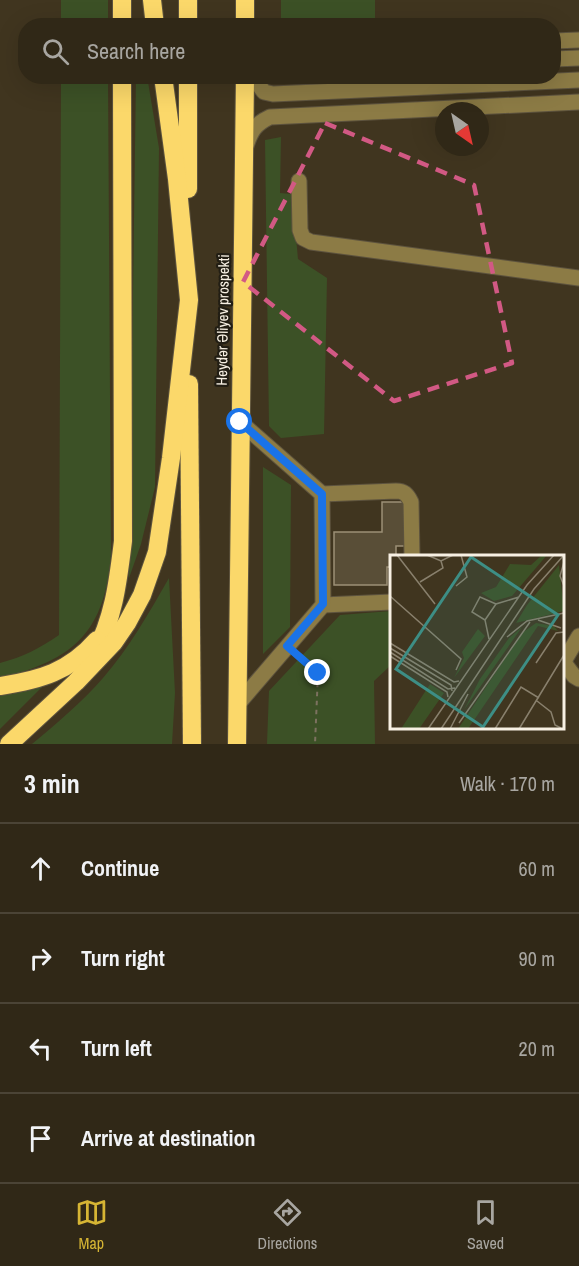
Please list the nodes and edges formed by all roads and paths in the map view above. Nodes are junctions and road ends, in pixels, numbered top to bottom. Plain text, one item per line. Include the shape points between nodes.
1 (122, 0) edge
2 (152, 0) edge
3 (188, 0) edge
4 (245, 2) edge
5 (122, 18) edge
6 (154, 18) edge
7 (188, 18) edge
8 (245, 18) edge
9 (249, 18) edge
10 (579, 40) edge
11 (561, 41) edge
12 (579, 58) edge
13 (561, 59) edge
14 (579, 80) edge
15 (561, 81) edge
16 (122, 84) edge
17 (164, 84) edge
18 (188, 84) edge
19 (250, 84) edge
20 (257, 84) edge
21 (492, 84) edge
22 (579, 102) edge
23 (243, 151) junction
24 (299, 181) dead end
25 (579, 278) edge
26 (189, 300) junction
27 (240, 422) junction
28 (322, 494) junction
29 (412, 555) edge
30 (390, 602) edge
31 (323, 604) junction
32 (106, 630) junction
33 (579, 636) edge
34 (287, 646) junction
35 (564, 658) edge
36 (564, 661) edge
37 (579, 679) edge
38 (76, 682) junction
39 (0, 686) edge
40 (237, 705) junction
41 (9, 744) edge
42 (192, 744) edge
43 (237, 744) edge
44 (315, 744) edge

1 - 5 highway
2 - 6 highway
3 - 7 highway
4 - 8 highway
4 - 9 street
10 - 11 street
12 - 13 street
14 - 15 street
16 - 32 highway via 124,510 117,591
17 - 26 highway
18 - 26 highway
19 - 23 highway, Heydər Əliyev prospekti via 243,110
20 - 21 street via 264,92 273,94
22 - 23 street via 270,117 258,123
23 - 27 highway, Heydər Əliyev prospekti
24 - 25 street via 300,230 303,238 311,242
26 - 38 highway via 157,552 128,623
26 - 42 highway
27 - 28 street
27 - 40 highway, Heydər Əliyev prospekti
28 - 29 street via 396,490 408,495
28 - 31 street
30 - 31 street
31 - 34 street
32 - 38 highway
32 - 39 highway via 80,657 48,676
33 - 35 street
34 - 40 street
34 - 44 path via 318,673
36 - 37 street
38 - 41 highway
40 - 43 highway, Heydər Əliyev prospekti

